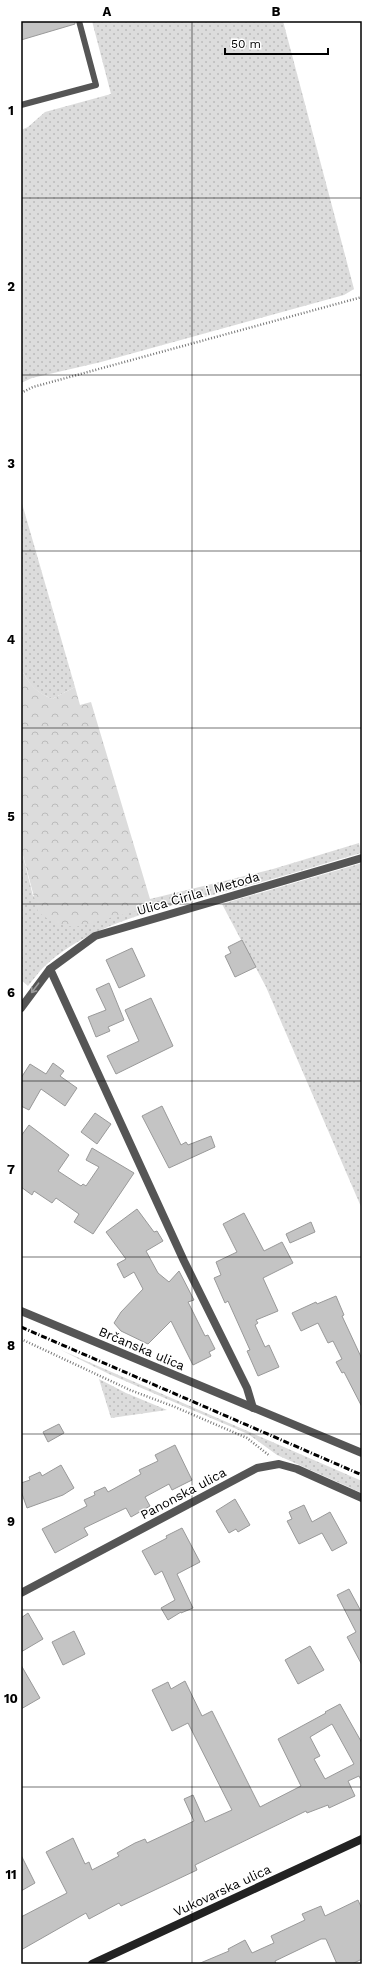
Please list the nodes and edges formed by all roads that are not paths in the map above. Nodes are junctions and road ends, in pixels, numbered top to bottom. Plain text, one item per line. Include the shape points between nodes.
1 (79, 21) edge
2 (21, 105) edge
3 (362, 858) edge
4 (50, 969) junction
5 (21, 1008) edge
6 (21, 1311) edge
7 (253, 1408) junction
8 (362, 1453) edge
9 (362, 1498) edge
10 (21, 1593) edge
11 (362, 1839) edge
12 (92, 1964) edge

1 - 2 lane via 96,85
3 - 4 street, Ulica Ćirila i Metoda via 107,931 79,946
4 -> 5 street, Ulica Ćirila i Metoda
4 - 7 street via 184,1261 247,1388
6 - 7 street, Brčanska ulica
7 - 8 street, Brčanska ulica
9 - 10 street, Panonska ulica via 297,1469 279,1464 257,1468
11 - 12 main road, Vukovarska ulica

